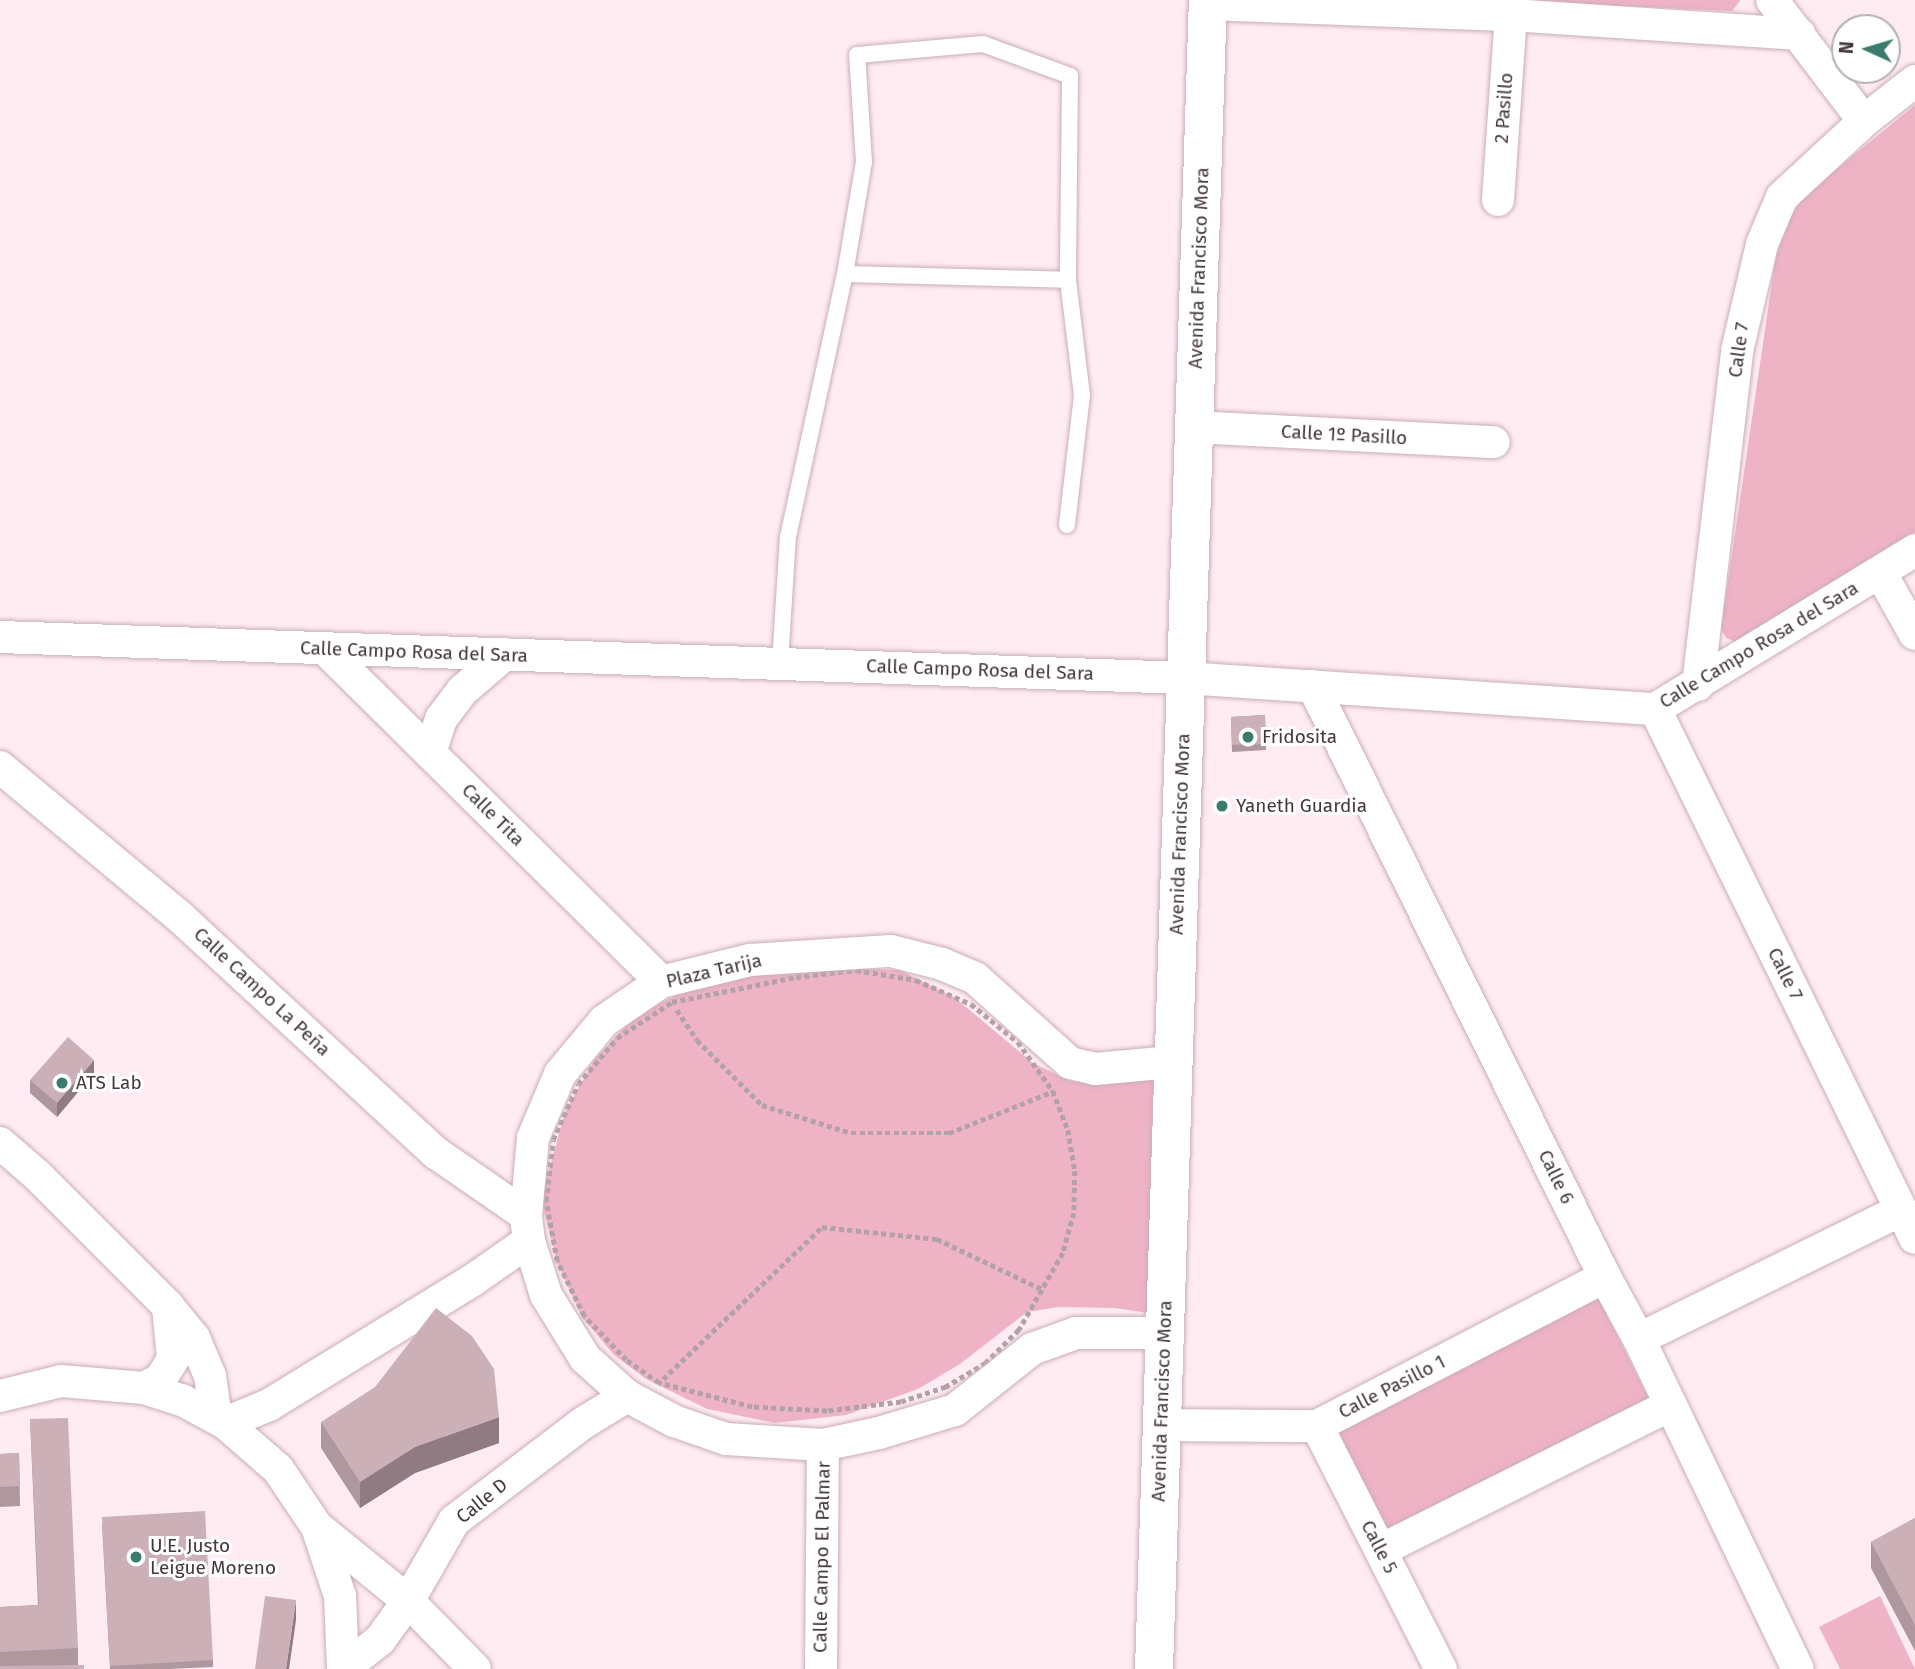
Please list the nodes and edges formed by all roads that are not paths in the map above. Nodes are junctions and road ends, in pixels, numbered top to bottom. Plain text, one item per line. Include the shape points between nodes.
1 (1772, 0) edge
2 (1207, 2) edge
3 (1511, 15) junction
4 (1799, 34) junction
5 (1915, 81) edge
6 (1864, 121) junction
7 (1498, 200) dead end
8 (845, 274) junction
9 (1068, 280) junction
10 (1194, 427) junction
11 (1494, 442) dead end
12 (1067, 526) dead end
13 (1915, 550) edge
14 (1880, 572) junction
15 (1915, 634) edge
16 (0, 637) edge
17 (325, 649) junction
18 (505, 654) junction
19 (780, 663) junction
20 (1185, 678) junction
21 (1698, 685) junction
22 (1313, 686) junction
23 (1655, 709) junction
24 (430, 753) junction
25 (0, 767) edge
26 (666, 992) junction
27 (1172, 1062) junction
28 (0, 1143) edge
29 (1901, 1210) junction
30 (527, 1228) junction
31 (1915, 1238) edge
32 (1605, 1277) junction
33 (168, 1306) junction
34 (1164, 1333) junction
35 (1639, 1339) junction
36 (144, 1388) junction
37 (0, 1395) edge
38 (627, 1395) junction
39 (1671, 1405) junction
40 (220, 1421) junction
41 (1162, 1425) junction
42 (1317, 1426) junction
43 (823, 1445) junction
44 (317, 1527) junction
45 (1381, 1550) junction
46 (408, 1601) junction
47 (343, 1669) edge
48 (475, 1669) edge
49 (821, 1669) edge
50 (1154, 1669) edge
51 (1441, 1669) edge
52 (1798, 1669) edge

1 - 4 street
2 - 3 street
2 - 10 street, Avenida Francisco Mora
3 - 4 street
3 - 7 street, 2 Pasillo
4 - 6 street
5 - 6 street, Calle 7
6 - 21 street, Calle 7 via 1782,197 1762,244 1737,351
8 - 9 lane
8 - 9 lane via 864,162 857,55 983,44 1070,76
8 - 19 lane via 788,537
9 - 12 lane via 1082,396
10 - 11 street, Calle 1º Pasillo
10 - 20 street, Avenida Francisco Mora
13 - 14 street, Calle Campo Rosa del Sara
14 - 15 street
14 - 21 street, Calle Campo Rosa del Sara
16 - 17 street, Calle Campo Rosa del Sara
17 - 18 street, Calle Campo Rosa del Sara
17 - 24 street, Calle Tita
18 - 19 street, Calle Campo Rosa del Sara
18 - 24 street via 462,691 441,719
19 - 20 street, Calle Campo Rosa del Sara
20 - 22 street, Calle Campo Rosa del Sara
20 - 27 street, Avenida Francisco Mora
21 - 23 street, Calle Campo Rosa del Sara
22 - 23 street, Calle Campo Rosa del Sara
22 - 32 street, Calle 6
23 - 29 street, Calle 7
24 - 26 street, Calle Tita
25 - 30 street, Calle Campo La Peña via 179,916 436,1153
26 - 27 street, Plaza Tarija via 750,960 891,951 975,978 1070,1063 1095,1069
26 - 30 street, Plaza Tarija via 604,1021 560,1074 533,1138
27 - 34 street, Avenida Francisco Mora
28 - 33 street
29 - 31 street, Calle 7
29 - 35 street
30 - 38 street, Plaza Tarija via 545,1295 585,1358
30 - 40 street via 473,1280 269,1405
32 - 35 street, Calle 6
32 - 42 street, Calle Pasillo 1
33 - 36 street via 173,1359 160,1380
33 - 40 street via 194,1338 211,1376
34 - 41 street, Avenida Francisco Mora
34 - 43 street, Plaza Tarija via 1076,1334 1031,1349 956,1410
35 - 39 street, Calle 6
36 - 37 street via 61,1381
36 - 40 street via 181,1400
38 - 43 street, Plaza Tarija via 674,1421 726,1439
38 - 46 street, Calle D via 454,1521
39 - 45 street
39 - 52 street, Calle 6
40 - 44 street via 278,1469
41 - 42 street, Calle Pasillo 1
41 - 50 street, Avenida Francisco Mora
42 - 45 street, Calle 5
43 - 49 street, Calle Campo El Palmar
44 - 46 street
44 - 47 street via 340,1596
45 - 51 street, Calle 5
46 - 47 street, Calle D via 380,1640
46 - 48 street

